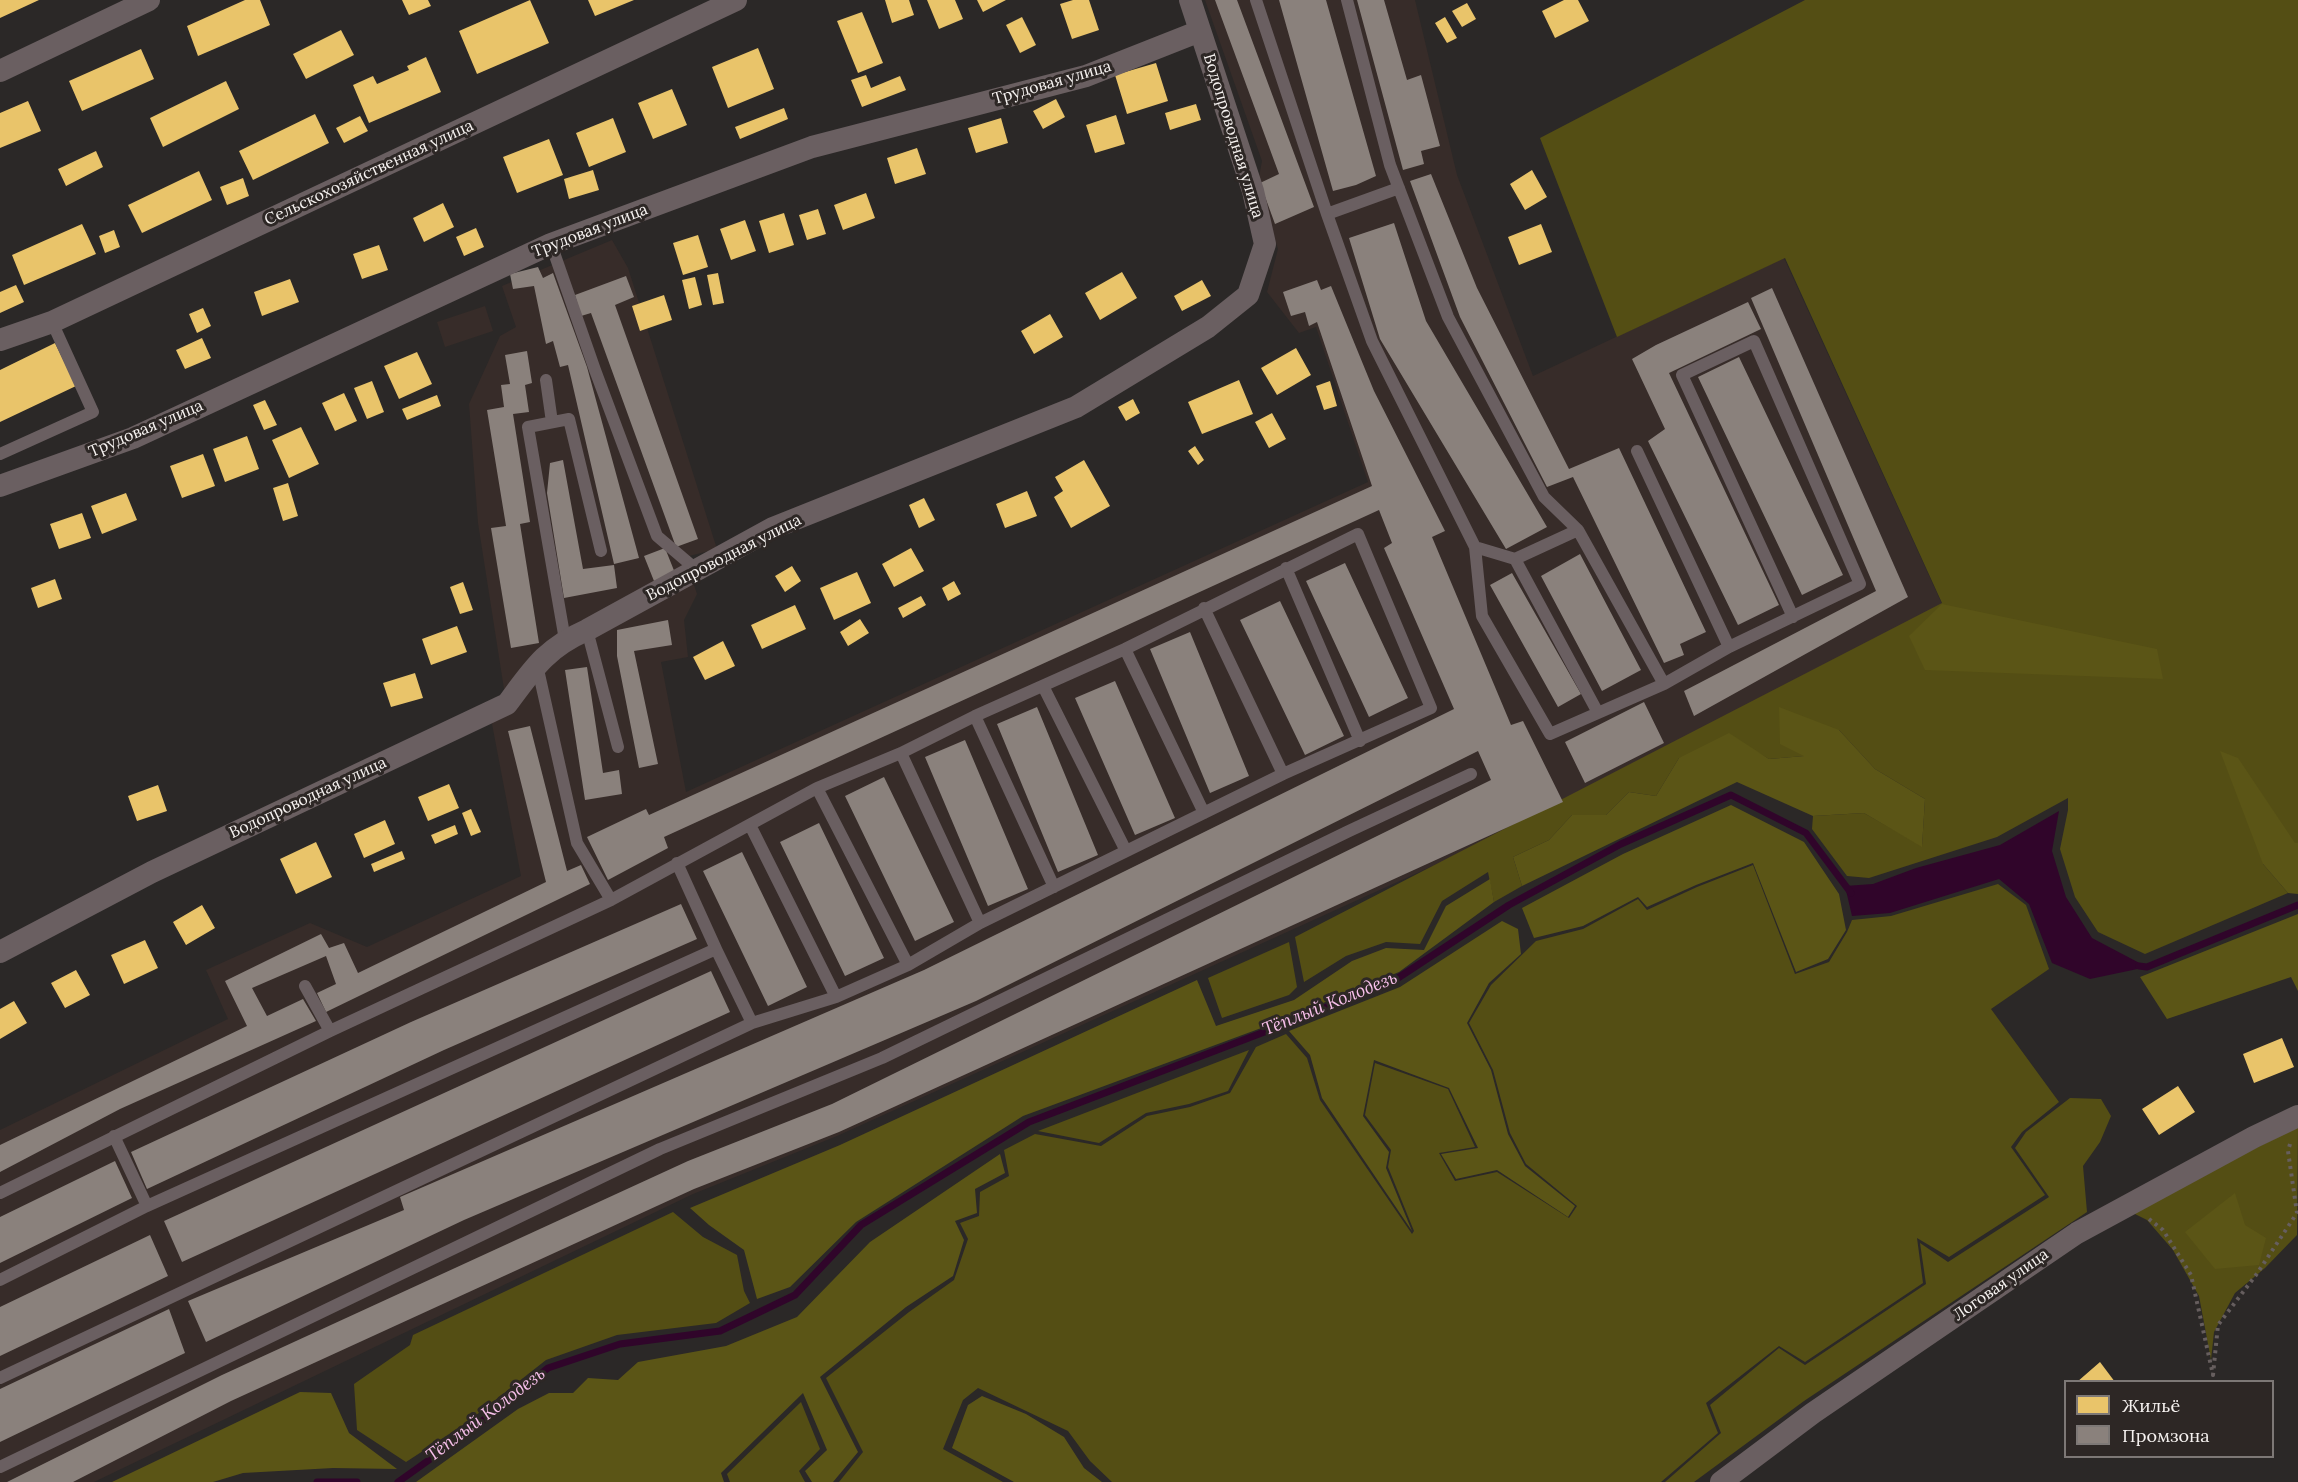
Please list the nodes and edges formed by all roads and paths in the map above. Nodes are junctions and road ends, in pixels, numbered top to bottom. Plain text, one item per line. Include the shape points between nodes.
1 (149, 0) edge
2 (736, 0) edge
3 (1190, 0) edge
4 (1256, 0) edge
5 (1347, 0) edge
6 (1200, 31) junction
7 (0, 71) edge
8 (1399, 188) junction
9 (1327, 214) junction
10 (551, 244) junction
11 (52, 322) junction
12 (0, 340) edge
13 (546, 380) dead end
14 (552, 422) junction
15 (1637, 451) dead end
16 (0, 454) edge
17 (0, 486) edge
18 (1578, 530) junction
19 (1475, 547) junction
20 (601, 551) dead end
21 (1515, 559) junction
22 (1286, 568) junction
23 (697, 570) junction
24 (1204, 608) junction
25 (1793, 616) junction
26 (587, 630) junction
27 (565, 640) junction
28 (1730, 647) junction
29 (1125, 648) junction
30 (537, 664) junction
31 (1664, 684) junction
32 (1043, 686) junction
33 (1597, 711) junction
34 (975, 716) junction
35 (1360, 741) junction
36 (618, 747) dead end
37 (901, 753) junction
38 (1283, 774) junction
39 (1471, 774) dead end
40 (817, 788) junction
41 (1204, 813) junction
42 (750, 825) junction
43 (1126, 851) junction
44 (677, 863) junction
45 (1054, 886) junction
46 (611, 900) junction
47 (980, 923) junction
48 (716, 949) junction
49 (0, 952) edge
50 (908, 964) junction
51 (305, 986) dead end
52 (836, 997) junction
53 (752, 1023) junction
54 (330, 1031) junction
55 (2297, 1117) edge
56 (114, 1136) junction
57 (0, 1193) edge
58 (2130, 1204) junction
59 (147, 1206) junction
60 (0, 1280) edge
61 (0, 1378) edge
62 (0, 1467) edge
63 (1721, 1482) edge

1 - 7 street
2 - 11 street, Сельскохозяйственная улица
3 - 6 street, Водопроводная улица
4 - 9 lane
5 - 8 lane
6 - 10 street, Трудовая улица via 1086,76 812,147
6 - 23 street, Водопроводная улица via 1253,190 1265,244 1248,295 1209,327 1076,407 774,528
8 - 9 lane
8 - 18 lane via 1454,327 1544,497
9 - 19 lane via 1372,341
10 - 17 street, Трудовая улица via 134,438
10 - 23 lane via 657,536
11 - 12 street, Сельскохозяйственная улица
11 - 16 lane via 93,412
13 - 14 lane
14 - 20 lane via 569,419
14 - 27 lane via 528,427
15 - 28 lane
18 - 21 lane
18 - 31 lane
19 - 21 lane
19 - 33 lane via 1482,616 1550,734
21 - 33 lane
22 - 24 lane
22 - 35 lane
22 - 35 lane via 1358,534 1431,708
23 - 26 street, Водопроводная улица
24 - 29 lane
24 - 38 lane
25 - 25 lane via 1860,584 1754,341 1682,375
25 - 28 lane
26 - 27 street, Водопроводная улица
26 - 36 lane
27 - 30 street, Водопроводная улица
28 - 31 lane
29 - 32 lane
29 - 41 lane
30 - 46 lane via 577,843
30 - 49 street, Водопроводная улица via 507,704 152,872
31 - 33 lane
32 - 34 lane
32 - 43 lane
34 - 37 lane
34 - 45 lane
35 - 38 lane
37 - 40 lane
37 - 47 lane
38 - 41 lane
39 - 62 lane via 882,1058 660,1149
40 - 42 lane
40 - 50 lane
41 - 43 lane
42 - 44 lane
42 - 52 lane
43 - 45 lane
44 - 46 lane
44 - 48 lane
45 - 47 lane
46 - 54 lane
47 - 50 lane
48 - 53 lane
48 - 59 lane
50 - 52 lane
51 - 54 lane
52 - 53 lane
53 - 61 lane
54 - 56 lane
55 - 58 street, Логовая улица
55 - 58 path via 2288,1151 2297,1213 2218,1325 2213,1375 2191,1275 2163,1230
56 - 57 lane
56 - 59 lane
58 - 63 street, Логовая улица via 2077,1233 1813,1413
59 - 60 lane

